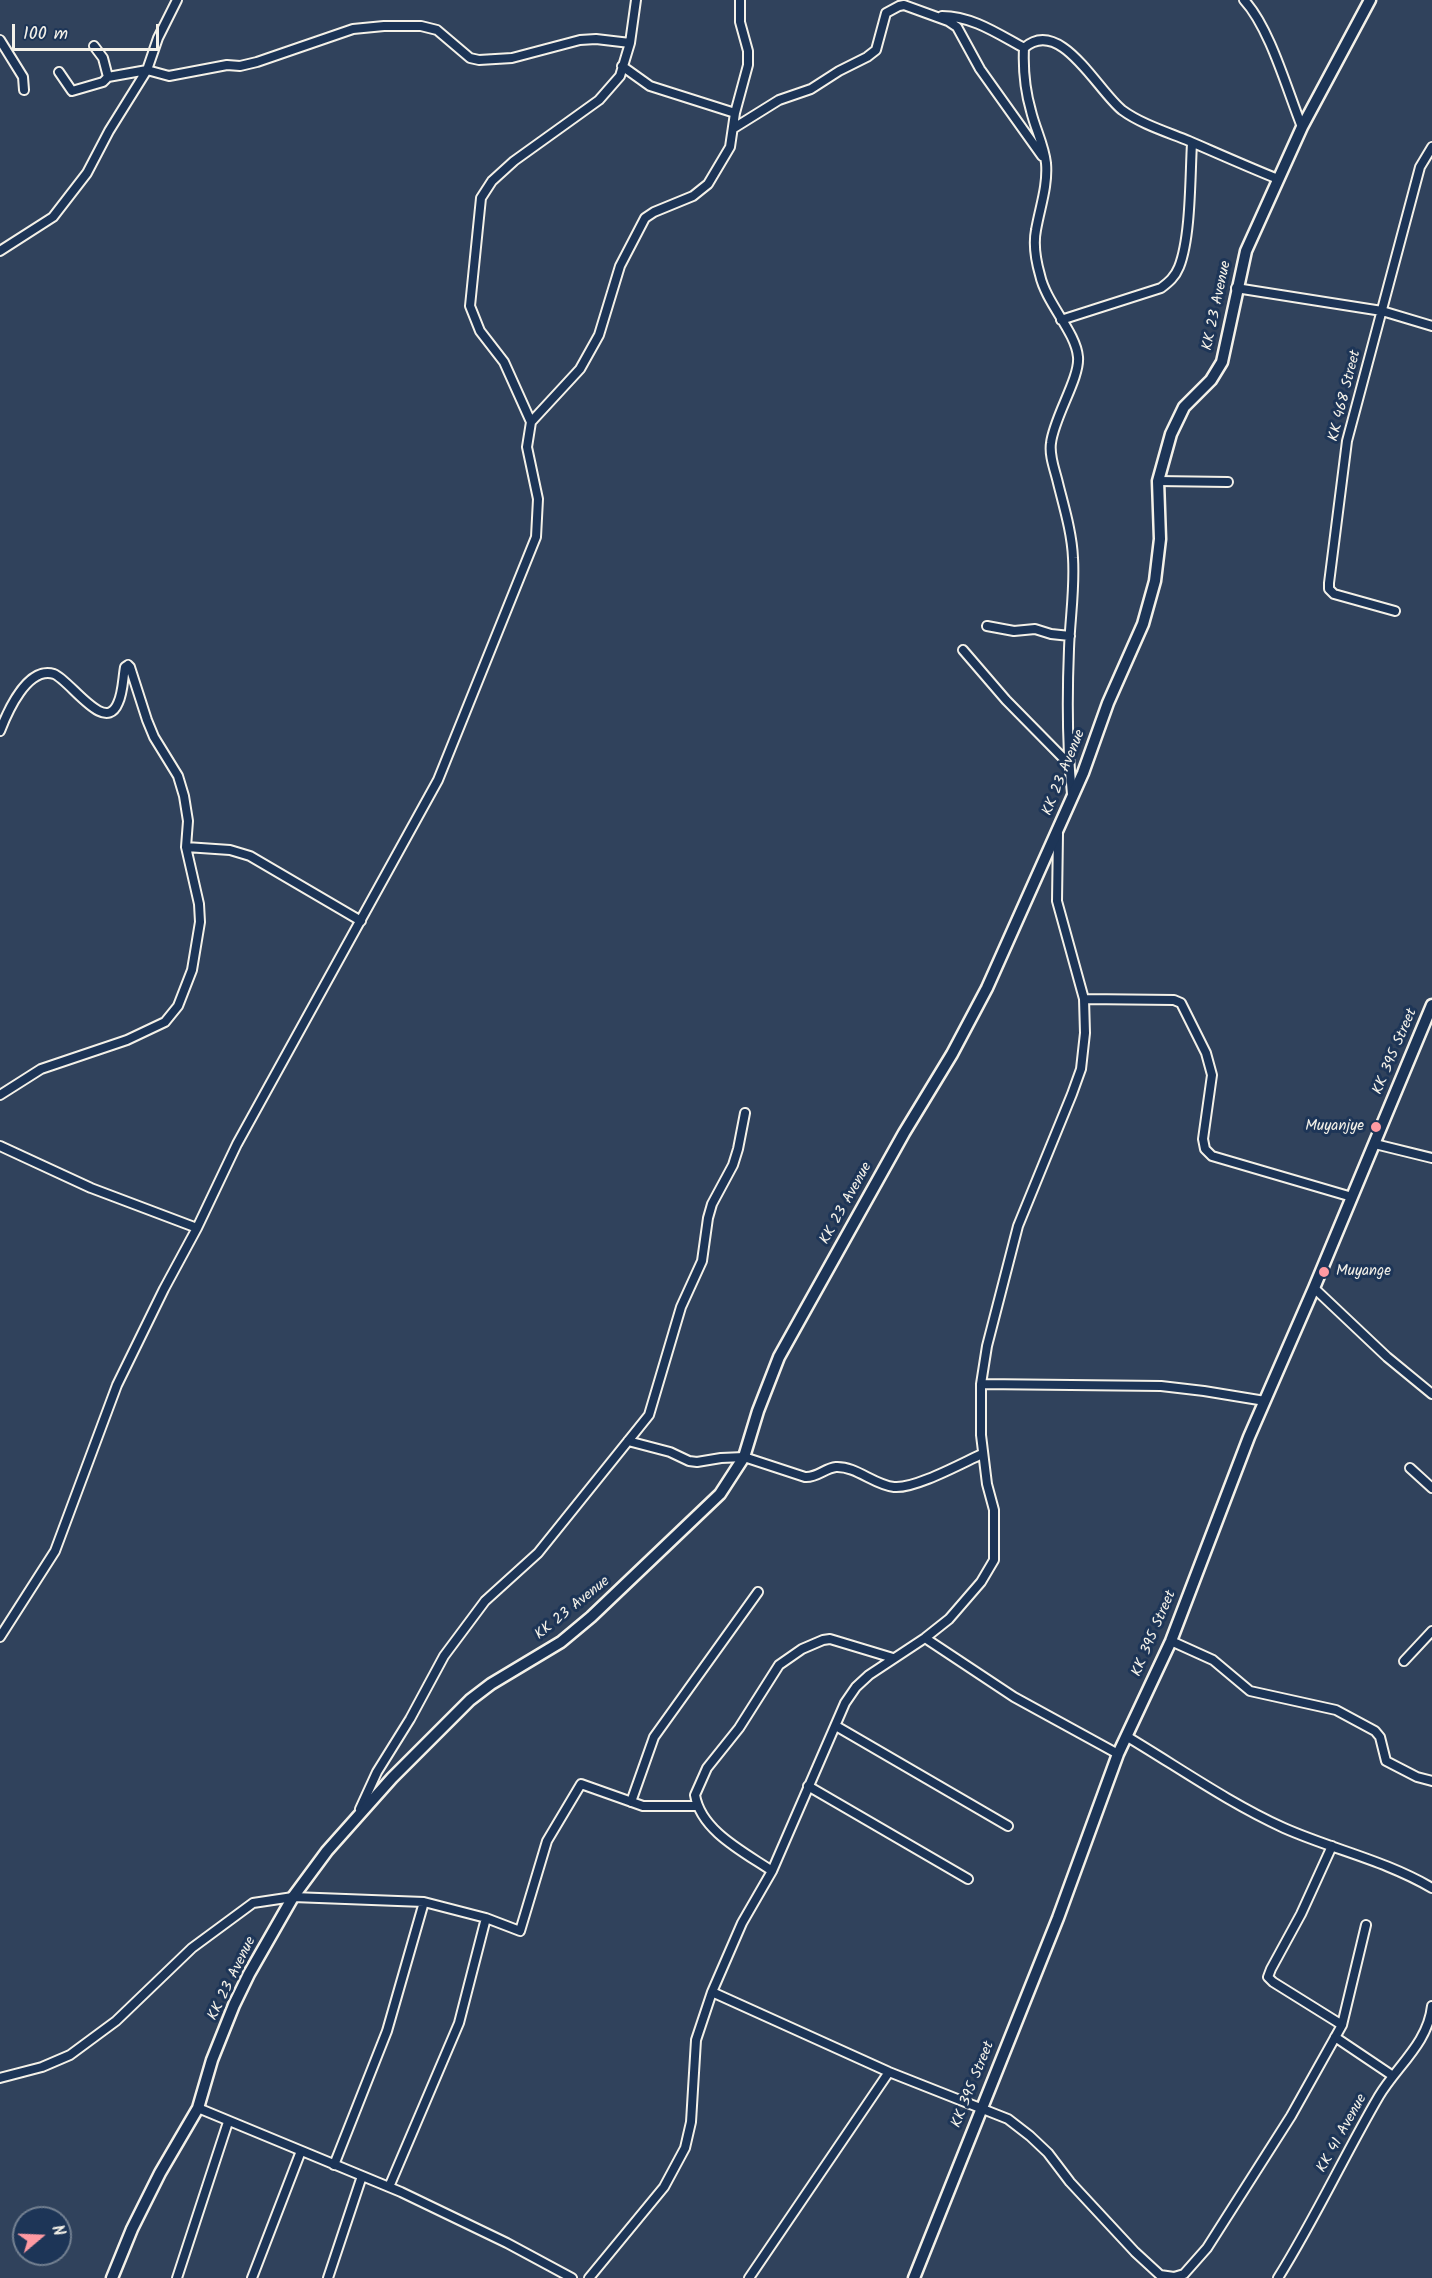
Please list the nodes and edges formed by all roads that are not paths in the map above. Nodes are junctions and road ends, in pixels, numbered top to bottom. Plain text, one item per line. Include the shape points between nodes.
1 (177, 0) edge
2 (636, 0) edge
3 (740, 0) edge
4 (1244, 0) edge
5 (1370, 0) edge
6 (935, 16) junction
7 (0, 40) edge
8 (630, 43) junction
9 (94, 46) dead end
10 (1024, 48) junction
11 (622, 66) junction
12 (147, 70) junction
13 (59, 72) dead end
14 (108, 78) junction
15 (24, 90) dead end
16 (735, 112) junction
17 (1302, 127) junction
18 (734, 128) junction
19 (1192, 142) junction
20 (1432, 147) edge
21 (1046, 161) junction
22 (1278, 179) junction
23 (0, 251) edge
24 (1236, 288) junction
25 (1382, 310) junction
26 (1060, 320) junction
27 (1432, 326) edge
28 (531, 422) junction
29 (1158, 481) junction
30 (1228, 482) dead end
31 (1395, 611) dead end
32 (987, 626) dead end
33 (1070, 636) junction
34 (963, 650) dead end
35 (0, 731) edge
36 (1069, 764) junction
37 (1072, 796) junction
38 (1058, 829) junction
39 (186, 847) junction
40 (361, 921) junction
41 (1084, 999) junction
42 (1432, 1005) edge
43 (0, 1095) edge
44 (745, 1113) dead end
45 (1375, 1144) junction
46 (0, 1146) edge
47 (1432, 1158) edge
48 (1352, 1197) junction
49 (197, 1228) junction
50 (1314, 1288) junction
51 (981, 1384) junction
52 (1432, 1394) edge
53 (1265, 1401) junction
54 (628, 1441) junction
55 (982, 1454) junction
56 (744, 1457) junction
57 (1410, 1468) dead end
58 (1432, 1488) edge
59 (758, 1592) dead end
60 (1432, 1631) edge
61 (0, 1637) edge
62 (925, 1638) junction
63 (1171, 1641) junction
64 (893, 1658) junction
65 (1404, 1661) dead end
66 (836, 1726) junction
67 (1126, 1736) junction
68 (1118, 1754) junction
69 (1432, 1781) edge
70 (808, 1786) junction
71 (631, 1802) junction
72 (697, 1806) junction
73 (356, 1819) junction
74 (1008, 1826) dead end
75 (1332, 1846) junction
76 (772, 1871) junction
77 (968, 1879) dead end
78 (1432, 1888) edge
79 (293, 1897) junction
80 (424, 1902) junction
81 (486, 1918) junction
82 (1366, 1925) dead end
83 (712, 1992) junction
84 (1432, 2006) edge
85 (1342, 2025) junction
86 (1335, 2037) junction
87 (889, 2072) junction
88 (1393, 2076) junction
89 (0, 2078) edge
90 (198, 2108) junction
91 (983, 2109) junction
92 (228, 2122) junction
93 (301, 2151) junction
94 (334, 2165) junction
95 (362, 2176) junction
96 (389, 2187) junction
97 (112, 2278) edge
98 (177, 2278) edge
99 (252, 2278) edge
100 (328, 2278) edge
101 (572, 2278) edge
102 (589, 2278) edge
103 (749, 2278) edge
104 (914, 2278) edge
105 (1278, 2278) edge

1 - 12 street
2 - 8 street
3 - 16 street via 748,65
4 - 17 street via 1264,31
5 - 17 main road, KK 23 Avenue
6 - 10 street via 975,22
6 - 18 street via 904,5 892,9 886,13 876,50 867,57 811,89 779,100
6 - 21 street via 957,27 980,69
7 - 15 street via 23,77
8 - 11 street
8 - 12 street via 580,40 512,57 479,60 470,58 437,30 384,26 353,29 240,66 169,76
9 - 14 street via 103,58
10 - 19 street via 1041,39 1059,44 1122,110
10 - 21 street via 1024,80
11 - 16 street via 650,86
11 - 28 street via 620,76 600,100 514,161 492,181 481,198 470,306 480,331 504,363
12 - 14 street
12 - 23 street via 87,173 53,216
13 - 14 street via 72,91
16 - 18 street
17 - 22 main road, KK 23 Avenue
18 - 28 street via 730,147 708,184 693,196 645,218 620,266 599,335 580,369
19 - 22 street
19 - 26 street via 1185,245 1172,281
20 - 25 street, KK 468 Street via 1420,167
21 - 26 street via 1035,252 1040,278
22 - 24 main road, KK 23 Avenue via 1246,251
24 - 25 street
24 - 29 main road, KK 23 Avenue via 1222,362 1211,380 1184,407 1171,434
25 - 27 street
25 - 31 street, KK 468 Street via 1347,441 1329,589 1334,594
26 - 33 street via 1078,355 1078,367 1051,444 1073,556
28 - 40 street via 527,447 538,499 536,537 438,780
29 - 30 street
29 - 37 main road, KK 23 Avenue via 1160,539 1155,582 1143,624
32 - 33 street
33 - 36 street
34 - 36 street
35 - 39 street via 9,708 25,685 40,675 52,673 64,680 97,712 105,714 118,705 125,666 130,667 154,737 178,776 184,795
36 - 37 street
37 - 38 main road, KK 23 Avenue
38 - 41 street via 1057,901
38 - 56 main road, KK 23 Avenue via 987,988 779,1357
39 - 40 street via 230,850 250,856
39 - 43 street via 200,922 192,970 178,1006 165,1022 127,1040 41,1069
40 - 49 street via 237,1144
41 - 48 street via 1181,1003 1206,1053 1212,1075 1205,1149 1212,1156
41 - 51 street via 1080,1069 1018,1226
42 - 45 main road, KK 395 Street
44 - 54 street via 733,1165 712,1204 702,1261 681,1306 649,1415
45 - 47 street
45 - 48 main road, KK 395 Street
46 - 49 street via 91,1188
48 - 50 main road, KK 395 Street
49 - 61 street via 117,1385 55,1551
50 - 52 street
50 - 53 main road, KK 395 Street
51 - 53 street via 1161,1386
51 - 55 street
53 - 63 main road, KK 395 Street
54 - 56 street via 689,1461
54 - 73 street via 538,1553 485,1601 444,1656 377,1772
55 - 56 street via 924,1480 894,1487 843,1468 832,1468 809,1478
55 - 62 street via 994,1510 993,1560 981,1582
56 - 73 main road, KK 23 Avenue via 720,1494 622,1590 561,1642 470,1700
57 - 58 street
59 - 71 street via 654,1737
60 - 65 street
62 - 64 street
62 - 68 street via 1014,1697
63 - 67 main road, KK 395 Street
63 - 69 street via 1213,1660 1250,1692 1336,1710 1375,1731 1386,1761
64 - 66 street via 856,1687
64 - 72 street via 830,1640 815,1642 791,1655 779,1665 739,1728 707,1768 695,1795
66 - 70 street
66 - 74 street
67 - 68 main road, KK 395 Street
67 - 75 street via 1264,1817
68 - 91 main road, KK 395 Street
70 - 76 street
70 - 77 street
71 - 72 street via 643,1806
71 - 81 street via 581,1784 547,1841 519,1931
72 - 76 street via 724,1838
73 - 79 main road, KK 23 Avenue
75 - 78 street via 1383,1863
75 - 85 street via 1269,1977
76 - 83 street via 742,1923
79 - 80 street
79 - 89 street via 253,1903 229,1920 192,1948 116,2021 70,2055
79 - 90 main road, KK 23 Avenue via 234,2005
80 - 81 street
80 - 94 street via 387,2031
81 - 96 street via 459,2023
82 - 85 street
83 - 87 street
83 - 102 street via 696,2040 685,2148 664,2187
84 - 88 street, KK 41 Avenue via 1424,2036
85 - 86 street
86 - 88 street
86 - 91 street via 1291,2116 1207,2248 1185,2274 1174,2277 1160,2275 1135,2252 1030,2136 1008,2119
87 - 91 street
87 - 103 street
88 - 105 street, KK 41 Avenue
90 - 92 street
90 - 97 main road, KK 23 Avenue via 160,2172
91 - 104 main road, KK 395 Street
92 - 93 street
92 - 98 street
93 - 94 street
93 - 99 street
94 - 95 street
95 - 96 street
95 - 100 street
96 - 101 street

